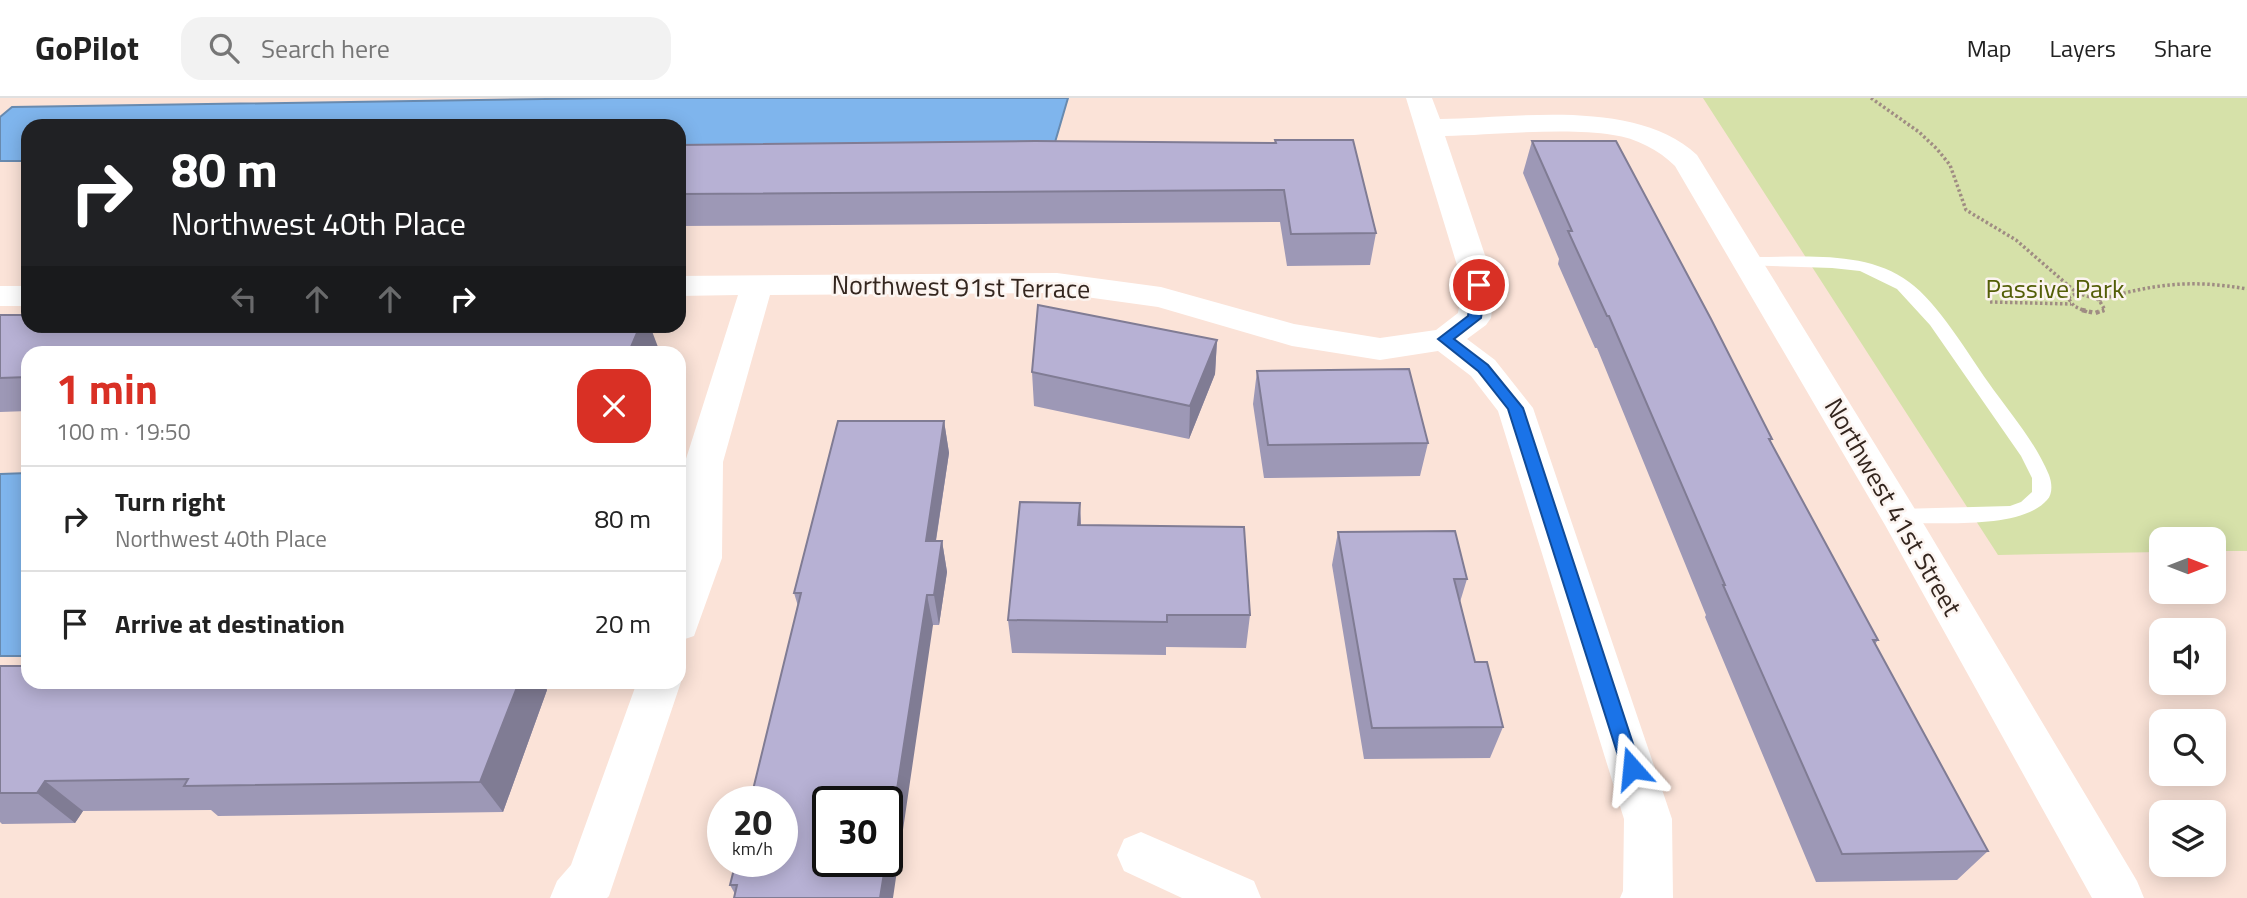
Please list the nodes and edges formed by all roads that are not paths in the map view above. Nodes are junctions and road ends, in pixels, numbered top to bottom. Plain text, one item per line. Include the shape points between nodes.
1 (1419, 98) edge
2 (1429, 128) junction
3 (1748, 262) junction
4 (757, 285) junction
5 (686, 286) edge
6 (0, 296) edge
7 (21, 296) edge
8 (1445, 339) junction
9 (1899, 516) junction
10 (686, 604) edge
11 (657, 689) edge
12 (1141, 855) dead end
13 (575, 898) edge
14 (1236, 898) edge
15 (1648, 898) edge
16 (2119, 898) edge

1 - 2 street
2 - 3 street, Northwest 41st Street via 1590,124 1647,134 1687,161
2 - 8 street via 1479,285 1474,318
3 - 9 street, Northwest 41st Street
3 - 9 lane via 1864,267 1903,285 1936,321 2029,454 2040,478 2042,494 2028,507 2011,513
4 - 5 street, Northwest 91st Terrace
4 - 8 street, Northwest 91st Terrace via 1057,283 1161,296 1292,335 1380,349
4 - 10 street via 704,462 702,558
6 - 7 street
8 - 15 street via 1483,368 1515,408 1648,820
9 - 16 street, Northwest 41st Street
11 - 13 street via 591,879
12 - 14 street

